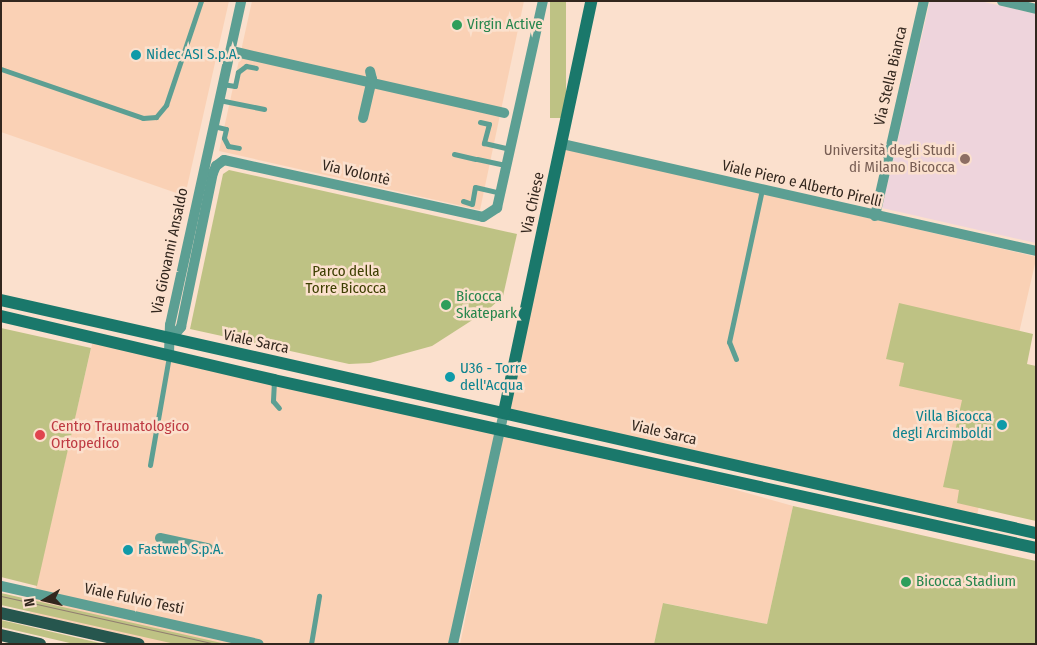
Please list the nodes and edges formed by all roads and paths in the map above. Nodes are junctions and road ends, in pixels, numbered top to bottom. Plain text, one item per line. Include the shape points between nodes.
1 (201, 1) edge
2 (241, 1) edge
3 (544, 1) edge
4 (591, 1) edge
5 (924, 1) edge
6 (1002, 1) edge
7 (1036, 9) edge
8 (236, 52) dead end
9 (256, 68) dead end
10 (1, 69) edge
11 (373, 76) junction
12 (222, 84) junction
13 (218, 100) junction
14 (264, 109) dead end
15 (504, 113) dead end
16 (363, 118) dead end
17 (480, 122) dead end
18 (212, 126) junction
19 (208, 142) junction
20 (562, 144) junction
21 (239, 148) dead end
22 (510, 149) junction
23 (454, 154) dead end
24 (227, 159) junction
25 (506, 166) junction
26 (762, 190) junction
27 (500, 193) junction
28 (463, 201) dead end
29 (875, 216) junction
30 (1036, 251) edge
31 (1, 300) edge
32 (1, 316) edge
33 (171, 339) junction
34 (170, 353) junction
35 (736, 359) dead end
36 (274, 380) junction
37 (279, 408) dead end
38 (504, 412) junction
39 (500, 430) junction
40 (150, 465) dead end
41 (816, 485) junction
42 (813, 498) junction
43 (1036, 533) edge
44 (160, 538) dead end
45 (208, 548) dead end
46 (1036, 548) edge
47 (1, 586) edge
48 (320, 596) dead end
49 (1, 613) edge
50 (1, 635) edge
51 (40, 644) edge
52 (139, 644) edge
53 (259, 644) edge
54 (311, 644) edge
55 (452, 644) edge

1 - 10 lane via 166,105 156,118 142,118
2 - 12 street, Via Giovanni Ansaldo
3 - 22 street
4 - 20 street, Via Chiese
5 - 29 street, Via Stella Bianca
6 - 7 street
8 - 11 street
9 - 12 lane via 246,66 238,72 235,86
11 - 15 street
11 - 16 street
12 - 13 street, Via Giovanni Ansaldo
13 - 14 lane
13 - 18 street, Via Giovanni Ansaldo
17 - 22 lane via 489,124 484,143
18 - 19 street, Via Giovanni Ansaldo
18 - 21 lane via 226,129 224,138 228,146
19 - 24 street via 214,154
19 - 33 street, Via Giovanni Ansaldo via 170,325
20 - 26 street, Viale Piero e Alberto Pirelli
20 - 38 street, Via Chiese
22 - 25 street
23 - 25 lane
24 - 27 street, Via Volontè via 483,217 497,208
24 - 33 street, Via Giovanni Ansaldo via 218,163 213,174 181,327
25 - 27 street
26 - 29 street, Viale Piero e Alberto Pirelli
26 - 35 lane via 729,342
27 - 28 lane via 476,187 472,204
29 - 30 street, Viale Piero e Alberto Pirelli
31 - 33 street, Viale Sarca
32 - 34 street, Viale Sarca
33 - 34 street
33 - 38 street, Viale Sarca
34 - 36 street, Viale Sarca
34 - 40 lane
36 - 37 lane via 273,401
36 - 39 street, Viale Sarca
38 - 39 street
38 - 41 street, Viale Sarca
39 - 42 street, Viale Sarca
39 - 55 street
41 - 42 lane
41 - 43 street, Viale Sarca
42 - 46 street, Viale Sarca
44 - 45 street
47 - 53 street, Viale Fulvio Testi
48 - 54 lane
49 - 52 main road
50 - 51 main road

